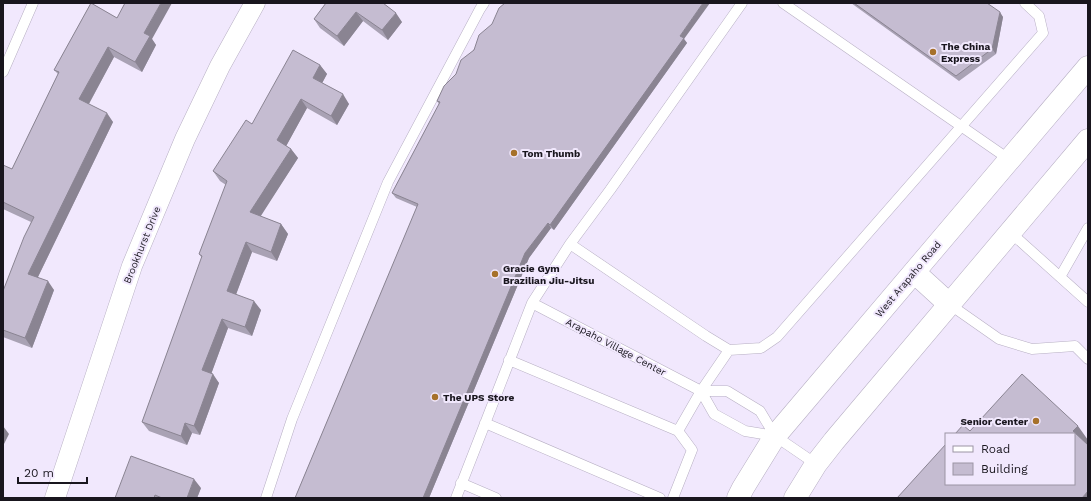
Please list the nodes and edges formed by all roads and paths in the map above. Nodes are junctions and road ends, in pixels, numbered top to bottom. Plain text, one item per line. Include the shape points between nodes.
1 (33, 3) edge
2 (254, 3) edge
3 (484, 3) edge
4 (742, 3) edge
5 (783, 3) edge
6 (1025, 3) edge
7 (1088, 67) edge
8 (3, 72) edge
9 (961, 126) junction
10 (1088, 140) edge
11 (1010, 160) junction
12 (1088, 228) edge
13 (1010, 232) junction
14 (570, 244) junction
15 (914, 272) junction
16 (1060, 277) junction
17 (1088, 302) edge
18 (532, 303) junction
19 (950, 304) junction
20 (729, 350) junction
21 (1088, 359) edge
22 (510, 360) junction
23 (701, 392) junction
24 (485, 423) junction
25 (678, 431) junction
26 (775, 436) junction
27 (816, 464) junction
28 (461, 483) junction
29 (55, 498) edge
30 (266, 498) edge
31 (456, 498) edge
32 (496, 498) edge
33 (660, 498) edge
34 (673, 498) edge
35 (738, 498) edge
36 (795, 498) edge

1 - 8 lane
2 - 29 street, Brookhurst Drive via 185,139 132,266
3 - 30 lane via 388,182 292,419
4 - 14 lane
5 - 9 lane
6 - 9 lane via 1039,16 1043,33
7 - 11 main road, West Arapaho Road
9 - 11 lane
9 - 20 lane via 777,337 761,348
10 - 13 main road
11 - 15 main road, West Arapaho Road
12 - 16 lane
13 - 16 lane
13 - 19 main road
14 - 18 lane
14 - 20 lane
15 - 19 main road
15 - 26 main road, West Arapaho Road
16 - 17 lane
18 - 22 lane
18 - 23 lane, Arapaho Village Center
19 - 21 lane via 999,339 1032,350 1075,346
19 - 27 main road
20 - 23 lane
22 - 24 lane
22 - 25 lane
23 - 25 lane
23 - 26 lane via 714,414 745,431
23 - 26 lane via 726,391 760,411
24 - 28 lane
24 - 33 lane
25 - 34 lane via 692,450
26 - 27 lane
26 - 35 main road, West Arapaho Road
27 - 36 main road
28 - 31 lane
28 - 32 lane

